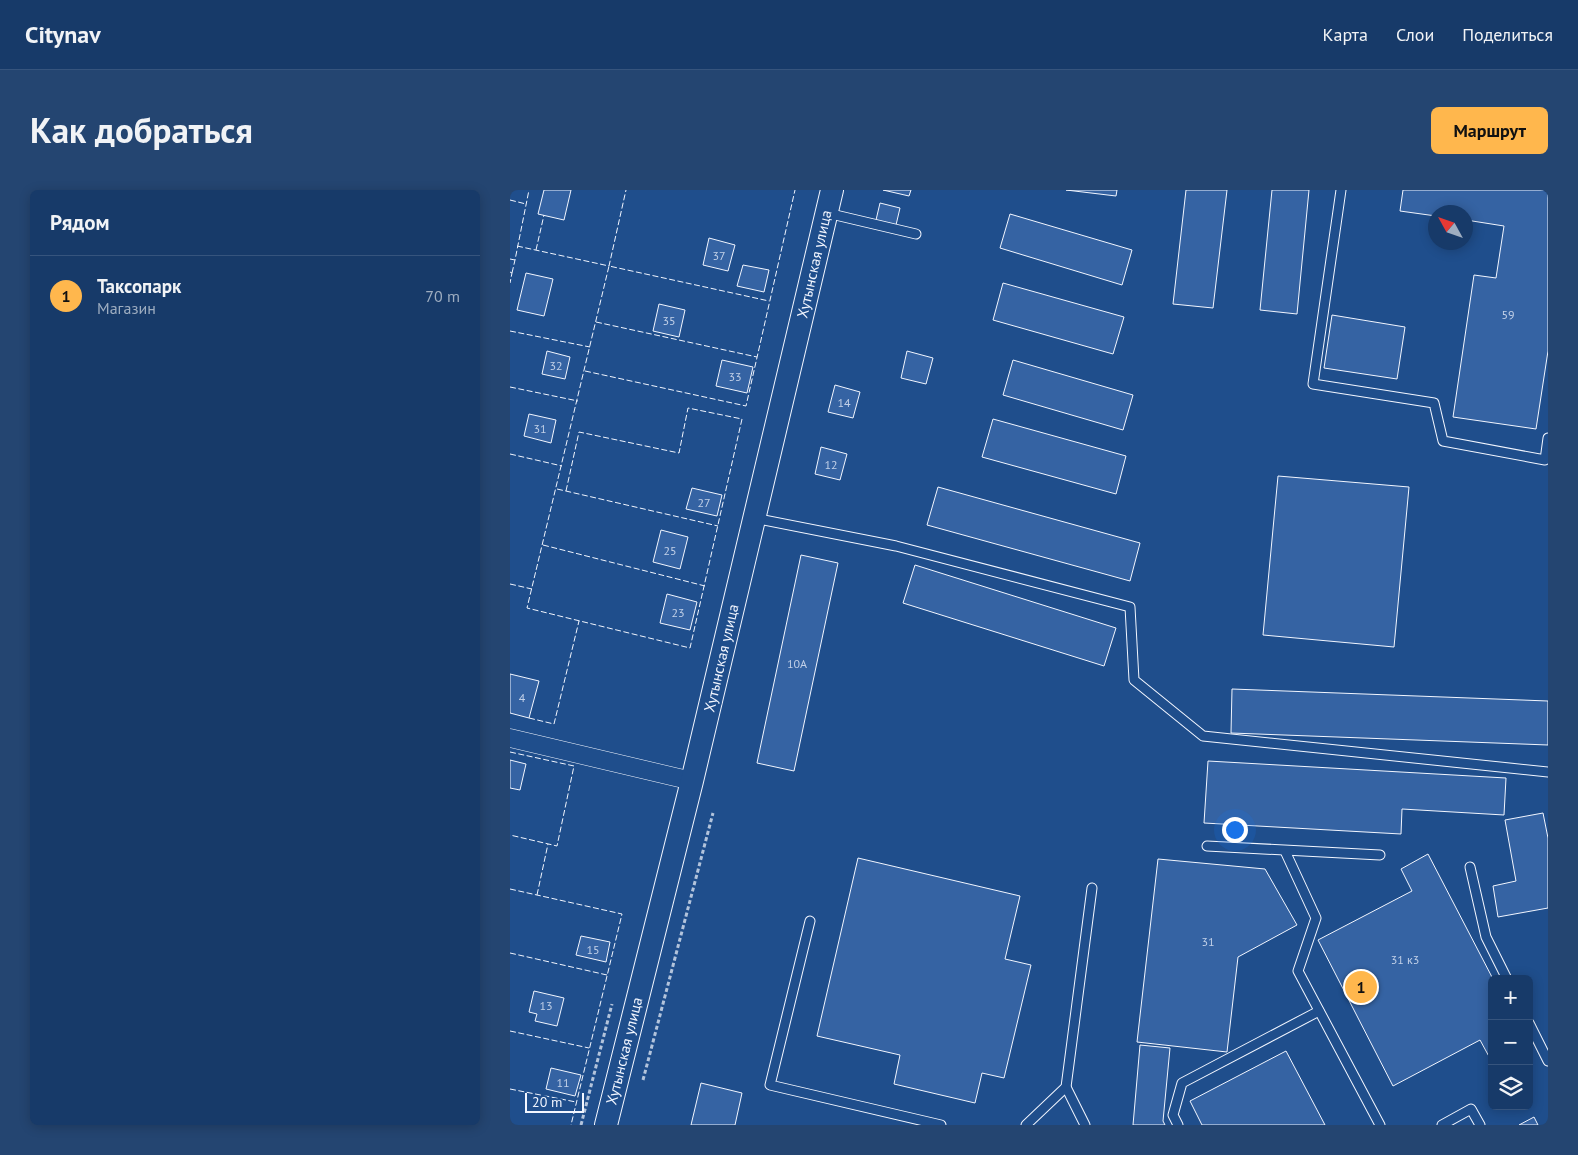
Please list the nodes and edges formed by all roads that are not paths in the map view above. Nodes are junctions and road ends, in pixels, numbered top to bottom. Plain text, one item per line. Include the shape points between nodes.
1 (832, 190) edge
2 (1340, 190) edge
3 (827, 213) junction
4 (916, 234) dead end
5 (1548, 438) edge
6 (754, 518) junction
7 (510, 738) edge
8 (1548, 772) edge
9 (692, 781) junction
10 (1207, 846) dead end
11 (1285, 852) junction
12 (1380, 856) dead end
13 (1470, 867) dead end
14 (1092, 888) dead end
15 (810, 921) dead end
16 (1505, 975) edge
17 (1319, 1011) junction
18 (1533, 1032) edge
19 (1548, 1061) edge
20 (1066, 1087) junction
21 (606, 1125) edge
22 (941, 1125) edge
23 (1026, 1125) edge
24 (1085, 1125) edge
25 (1178, 1125) edge
26 (1380, 1125) edge
27 (1442, 1125) edge
28 (1480, 1125) edge

1 - 3 street, Хутынская улица
2 - 5 lane via 1313,384 1434,403 1443,441 1545,460
3 - 4 lane
3 - 6 street, Хутынская улица
6 - 8 lane via 896,546 1130,607 1134,680 1203,736
6 - 9 street, Хутынская улица
7 - 9 street
9 - 21 street, Хутынская улица
10 - 11 lane
11 - 12 lane
11 - 17 lane via 1316,918 1298,971
13 - 16 lane via 1486,937
14 - 20 lane
15 - 22 lane via 770,1085
17 - 25 lane via 1182,1083 1173,1115
17 - 26 lane
18 - 19 lane
20 - 23 lane
20 - 24 lane
27 - 28 lane via 1471,1109

